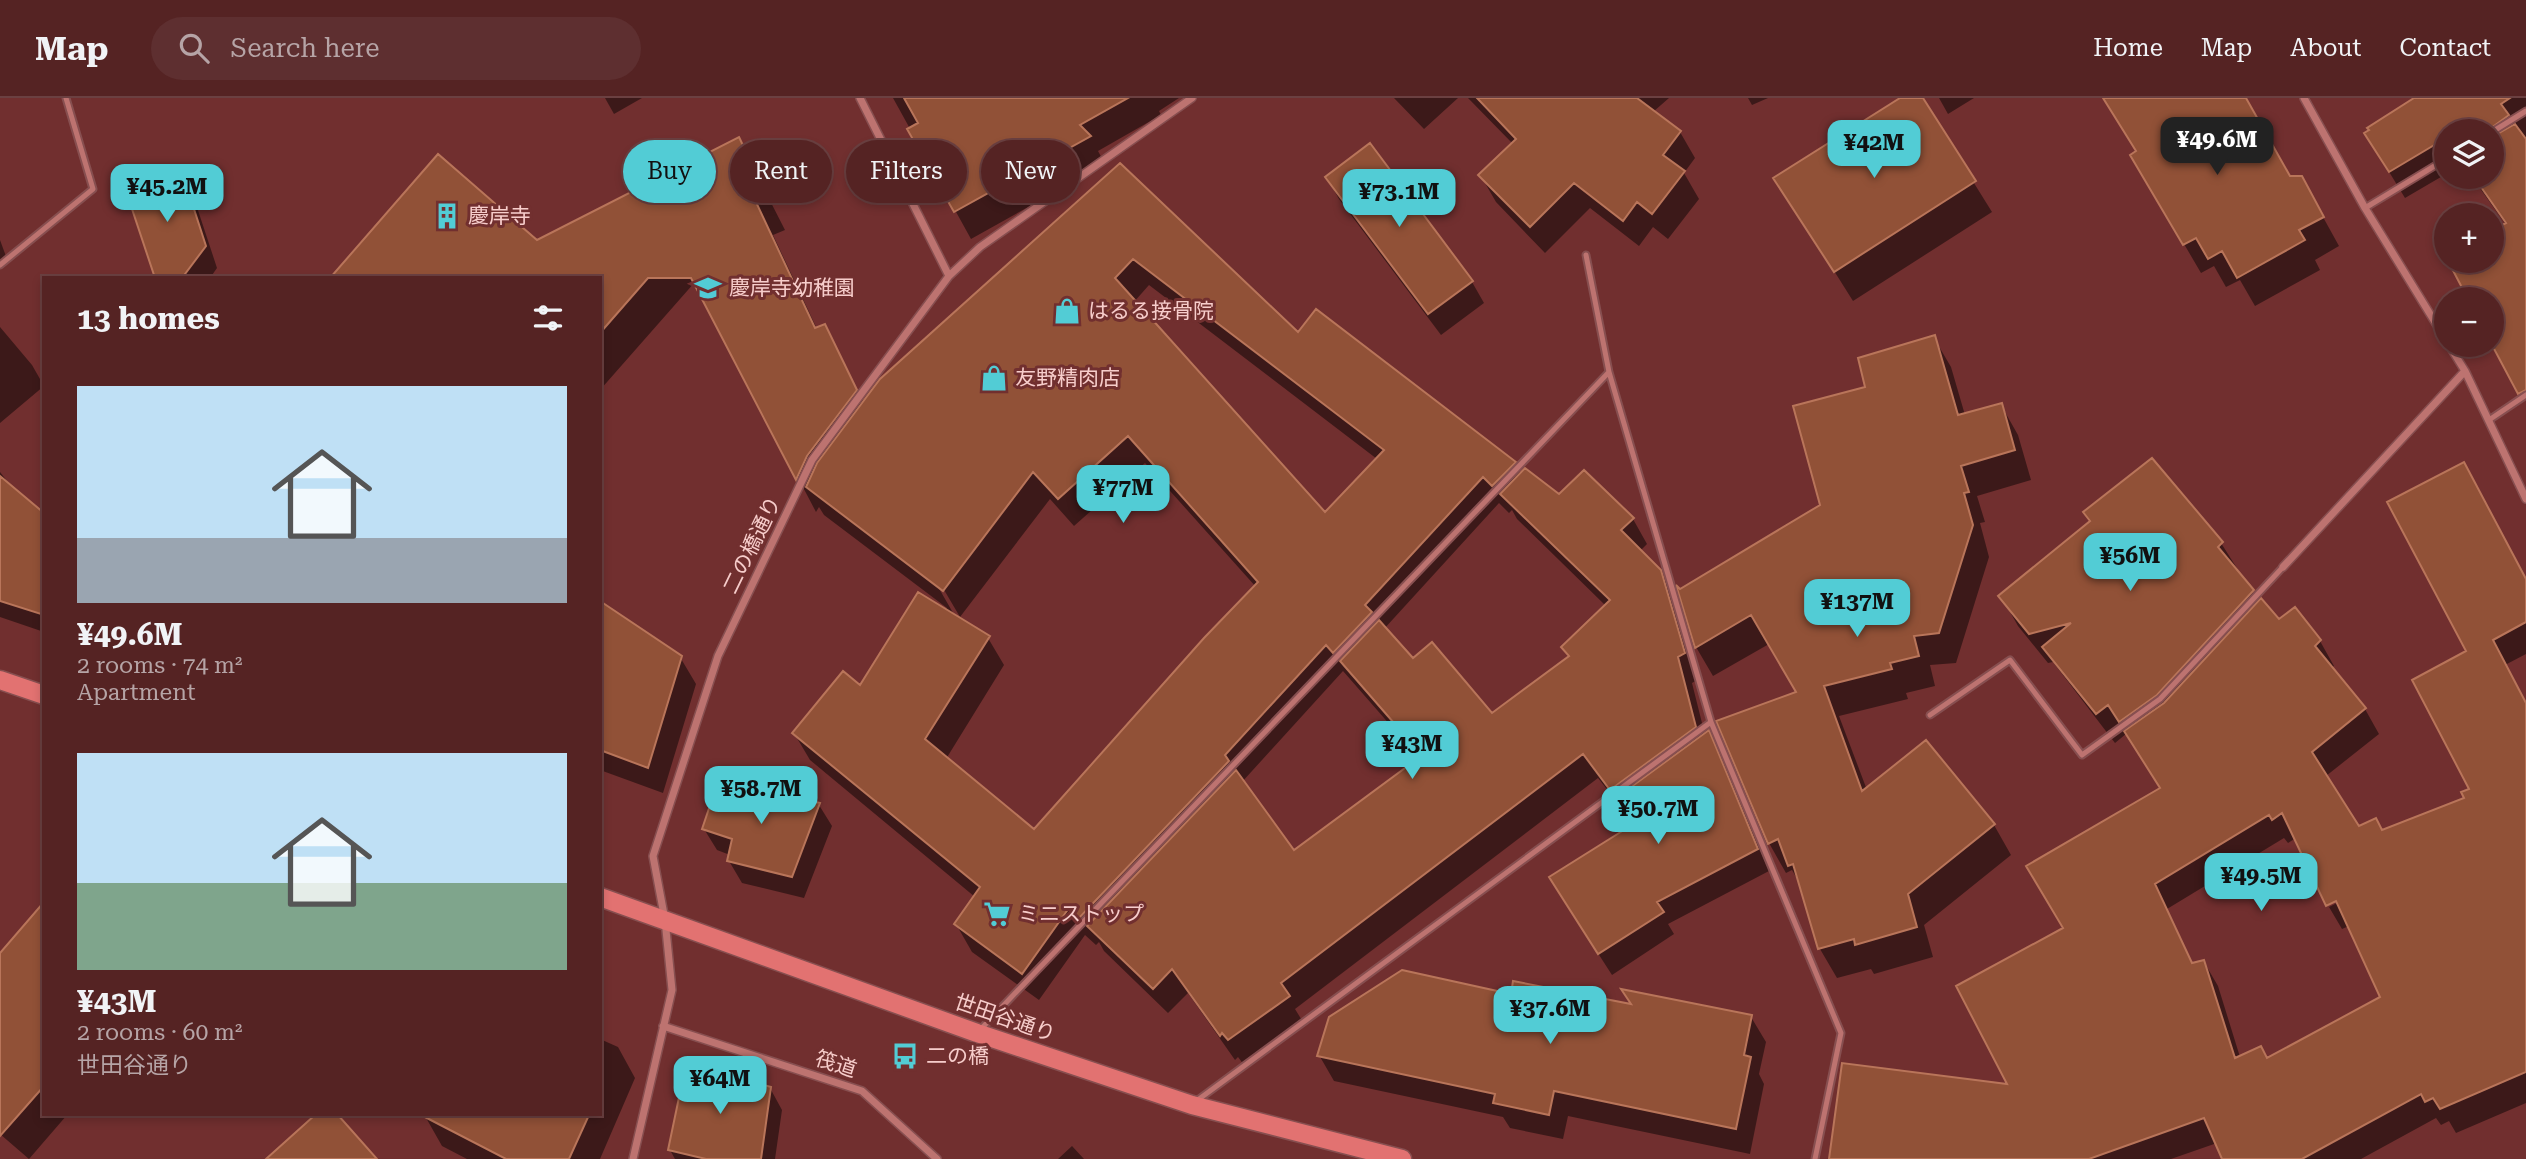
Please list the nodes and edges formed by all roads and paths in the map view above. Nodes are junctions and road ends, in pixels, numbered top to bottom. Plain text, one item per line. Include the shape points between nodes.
1 (66, 98) edge
2 (860, 98) edge
3 (1192, 98) edge
4 (2304, 98) edge
5 (2526, 111) edge
6 (2504, 125) edge
7 (2434, 166) edge
8 (2365, 208) junction
9 (1587, 256) dead end
10 (0, 265) edge
11 (949, 276) junction
12 (2434, 320) edge
13 (2456, 357) edge
14 (2465, 371) junction
15 (1609, 372) junction
16 (2526, 395) edge
17 (2489, 420) junction
18 (2526, 499) edge
19 (2283, 567) joint
20 (0, 680) edge
21 (42, 694) edge
22 (1930, 715) dead end
23 (1712, 722) junction
24 (602, 898) edge
25 (665, 920) junction
26 (663, 1026) junction
27 (977, 1033) junction
28 (1192, 1105) junction
29 (633, 1159) edge
30 (937, 1159) edge
31 (1402, 1159) edge
32 (1815, 1159) edge

1 - 10 lane via 93,190
2 - 11 street
3 - 11 street, 二の橋通り via 980,247
4 - 8 street
5 - 6 lane
7 - 8 lane
8 - 12 street
9 - 15 lane
11 - 25 street, 二の橋通り via 812,460 718,656 653,856
13 - 14 street
14 - 17 street
14 - 19 street
15 - 23 lane
15 - 27 lane
16 - 17 lane
17 - 18 street
19 - 22 lane via 2160,699 2082,755 2010,660
20 - 21 main road
23 - 28 lane
23 - 32 lane via 1841,1033
24 - 25 main road, 世田谷通り
25 - 26 street, 二の橋通り via 672,990
25 - 27 main road, 世田谷通り
26 - 29 street, 二の橋通り
26 - 30 street, 筏道 via 862,1091
27 - 28 main road, 世田谷通り
28 - 31 main road, 世田谷通り

